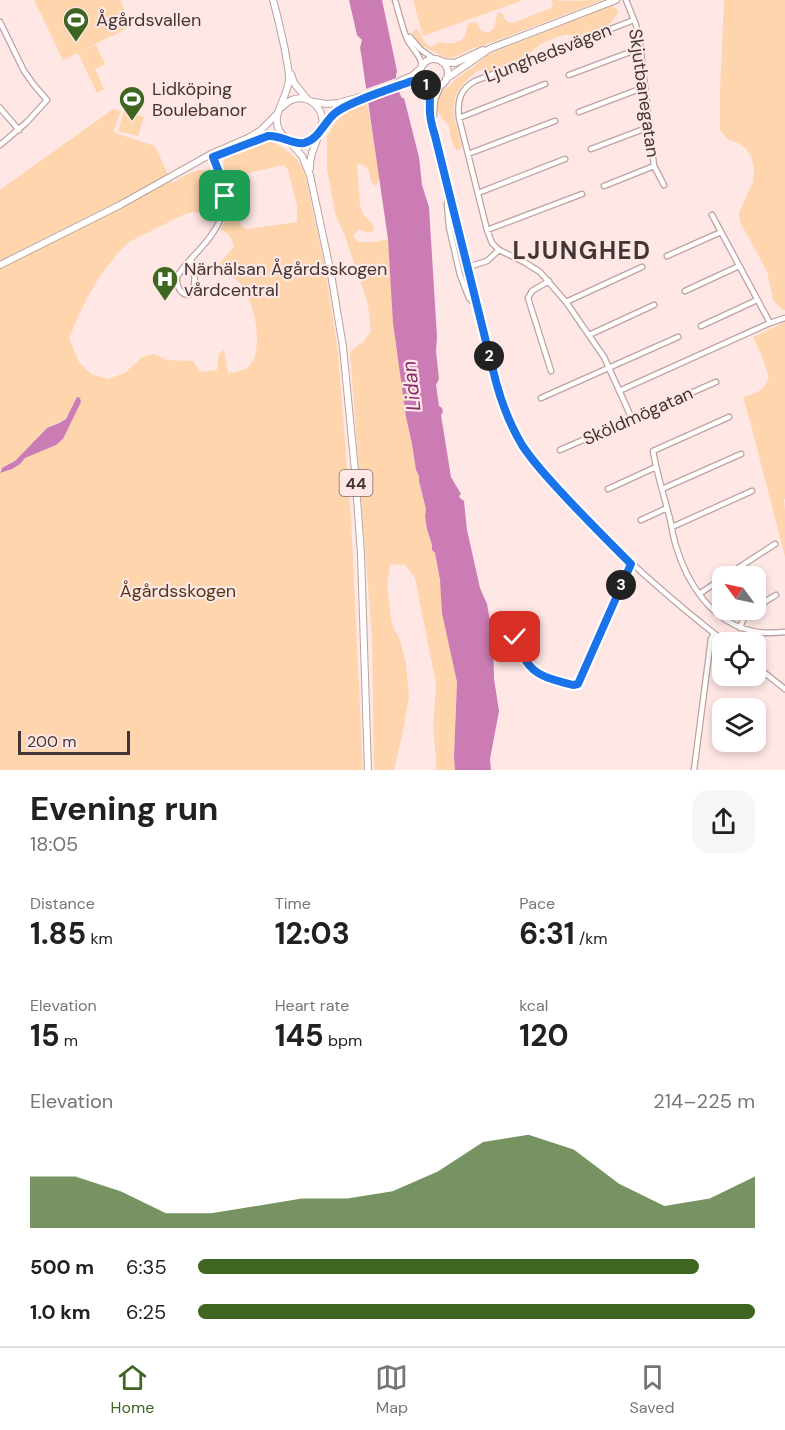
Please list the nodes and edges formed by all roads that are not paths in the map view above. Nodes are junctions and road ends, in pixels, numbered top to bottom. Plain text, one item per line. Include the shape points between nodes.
1 (273, 0) edge
2 (395, 0) edge
3 (616, 0) edge
4 (626, 0) edge
5 (634, 20) junction
6 (0, 22) edge
7 (404, 27) junction
8 (641, 48) junction
9 (489, 49) junction
10 (434, 59) junction
11 (442, 62) junction
12 (421, 67) junction
13 (288, 68) junction
14 (569, 75) dead end
15 (446, 79) junction
16 (406, 81) junction
17 (425, 83) junction
18 (545, 84) dead end
19 (441, 85) junction
20 (645, 87) junction
21 (356, 100) junction
22 (310, 101) junction
23 (0, 108) edge
24 (280, 110) junction
25 (579, 112) dead end
26 (459, 118) junction
27 (555, 121) dead end
28 (649, 127) junction
29 (433, 129) junction
30 (19, 130) junction
31 (319, 131) junction
32 (288, 139) junction
33 (0, 146) edge
34 (591, 149) dead end
35 (468, 154) junction
36 (212, 156) junction
37 (565, 159) dead end
38 (654, 166) junction
39 (310, 175) junction
40 (664, 185) dead end
41 (604, 186) dead end
42 (478, 193) junction
43 (582, 194) dead end
44 (450, 196) junction
45 (712, 214) dead end
46 (487, 230) junction
47 (721, 232) junction
48 (499, 250) junction
49 (667, 256) dead end
50 (191, 259) junction
51 (0, 265) edge
52 (739, 266) junction
53 (468, 267) junction
54 (642, 267) dead end
55 (549, 281) junction
56 (685, 291) dead end
57 (757, 300) junction
58 (566, 302) junction
59 (476, 303) junction
60 (654, 305) dead end
61 (785, 318) edge
62 (770, 323) junction
63 (701, 326) dead end
64 (589, 335) junction
65 (678, 337) dead end
66 (610, 368) junction
67 (551, 371) dead end
68 (716, 382) dead end
69 (619, 391) junction
70 (541, 398) dead end
71 (729, 417) dead end
72 (632, 419) junction
73 (560, 450) dead end
74 (741, 454) dead end
75 (657, 467) junction
76 (608, 489) dead end
77 (662, 489) junction
78 (752, 491) dead end
79 (667, 508) junction
80 (641, 520) dead end
81 (672, 527) junction
82 (775, 544) dead end
83 (631, 564) junction
84 (741, 566) edge
85 (712, 585) edge
86 (699, 594) junction
87 (776, 595) dead end
88 (766, 601) edge
89 (743, 620) edge
90 (740, 628) junction
91 (712, 632) edge
92 (785, 632) edge
93 (515, 633) dead end
94 (712, 637) edge
95 (766, 674) edge
96 (784, 680) edge
97 (779, 685) junction
98 (785, 689) edge
99 (368, 770) edge
100 (694, 770) edge

1 - 13 main road
2 - 7 street
3 - 9 main road
4 - 5 street, Skjutbanegatan
5 - 8 street, Skjutbanegatan
5 - 26 street, Ljunghedsvägen via 471,83 461,94
6 - 30 street via 24,71 47,100
7 - 10 street via 416,45
7 - 12 street
8 - 14 street
8 - 20 street, Skjutbanegatan
9 - 11 main road via 455,63
9 - 15 main road
10 - 11 main road
10 - 12 main road
11 - 15 main road via 447,69
12 - 16 main road
12 - 17 main road
13 - 22 main road
13 - 24 main road via 289,79
15 - 19 main road
16 - 17 main road
16 - 21 main road
17 - 19 main road
17 - 29 street via 431,96
18 - 26 street
19 - 29 street via 435,100
20 - 25 street
20 - 28 street, Skjutbanegatan
21 - 22 main road via 333,104
21 - 31 main road via 333,115
22 - 24 main road via 295,98
22 - 31 main road, 44 via 322,115
23 - 30 street
24 - 32 main road, 44 via 278,127
24 - 36 main road via 255,134
26 - 35 street, Ljunghedsvägen
27 - 35 street
28 - 34 street
28 - 38 street, Skjutbanegatan
29 - 44 street
30 - 33 street
31 - 32 main road via 305,142
31 - 39 main road, 44 via 311,153
32 - 36 main road via 268,136
32 - 39 main road, 44
35 - 42 street, Ljunghedsvägen
36 - 50 street via 224,185 224,212 212,236
36 - 51 main road
37 - 42 street
38 - 40 street, Skjutbanegatan
38 - 41 street
39 - 99 main road, 44 via 343,347 361,554
42 - 46 street, Ljunghedsvägen
43 - 46 street
44 - 53 street
44 - 59 street via 448,215 457,261 469,298
45 - 47 street
46 - 48 street, Ljunghedsvägen
47 - 49 street
47 - 52 street
48 - 53 street via 487,261
48 - 55 street
50 - 50 street via 176,279 178,288 186,295 194,290
52 - 56 street
52 - 57 street
53 - 59 street
54 - 58 street
55 - 58 street
55 - 67 street via 528,298
57 - 62 street
57 - 63 street
58 - 64 street
59 - 83 street via 504,408 523,447
60 - 64 street
61 - 62 street
62 - 69 street
64 - 66 street
65 - 66 street
66 - 69 street
66 - 70 street
68 - 72 street, Sköldmögatan
69 - 72 street
71 - 75 street via 653,451
72 - 73 street, Sköldmögatan
74 - 77 street
75 - 76 street
75 - 77 street
77 - 79 street
78 - 81 street
79 - 80 street
79 - 81 street
81 - 86 street via 683,564
82 - 84 street
83 - 91 street
83 - 93 street via 578,684 560,682 532,670 520,652
85 - 86 street
86 - 90 street via 720,616
87 - 88 street
89 - 90 street
90 - 92 street via 761,633
94 - 100 street
95 - 97 street
96 - 97 street
97 - 98 street

